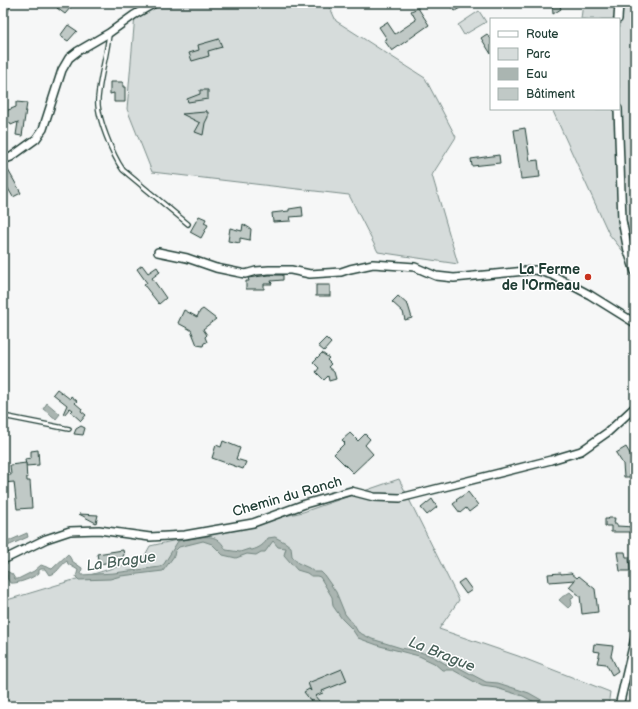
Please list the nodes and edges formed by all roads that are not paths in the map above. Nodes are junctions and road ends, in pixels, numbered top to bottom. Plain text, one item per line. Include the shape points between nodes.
1 (155, 3) edge
2 (619, 3) edge
3 (618, 18) edge
4 (109, 33) junction
5 (618, 110) edge
6 (3, 160) edge
7 (188, 224) dead end
8 (158, 252) dead end
9 (635, 272) edge
10 (635, 323) edge
11 (635, 407) edge
12 (3, 416) edge
13 (69, 429) dead end
14 (3, 560) edge
15 (635, 638) edge
16 (619, 706) edge

1 - 4 street
2 - 3 street
4 - 6 street via 69,58 62,70 43,129 36,139
4 - 7 lane via 98,99 100,119 118,163
5 - 9 street via 622,220
8 - 10 street via 245,274 269,270 291,270 310,274 341,272 373,264 415,267 436,276 454,278 535,270 552,275 590,294
11 - 14 street, Chemin du Ranch via 608,432 581,451 400,498 374,497 351,491 253,523 185,535 150,537 99,530 70,532 46,539
12 - 13 lane
15 - 16 street

